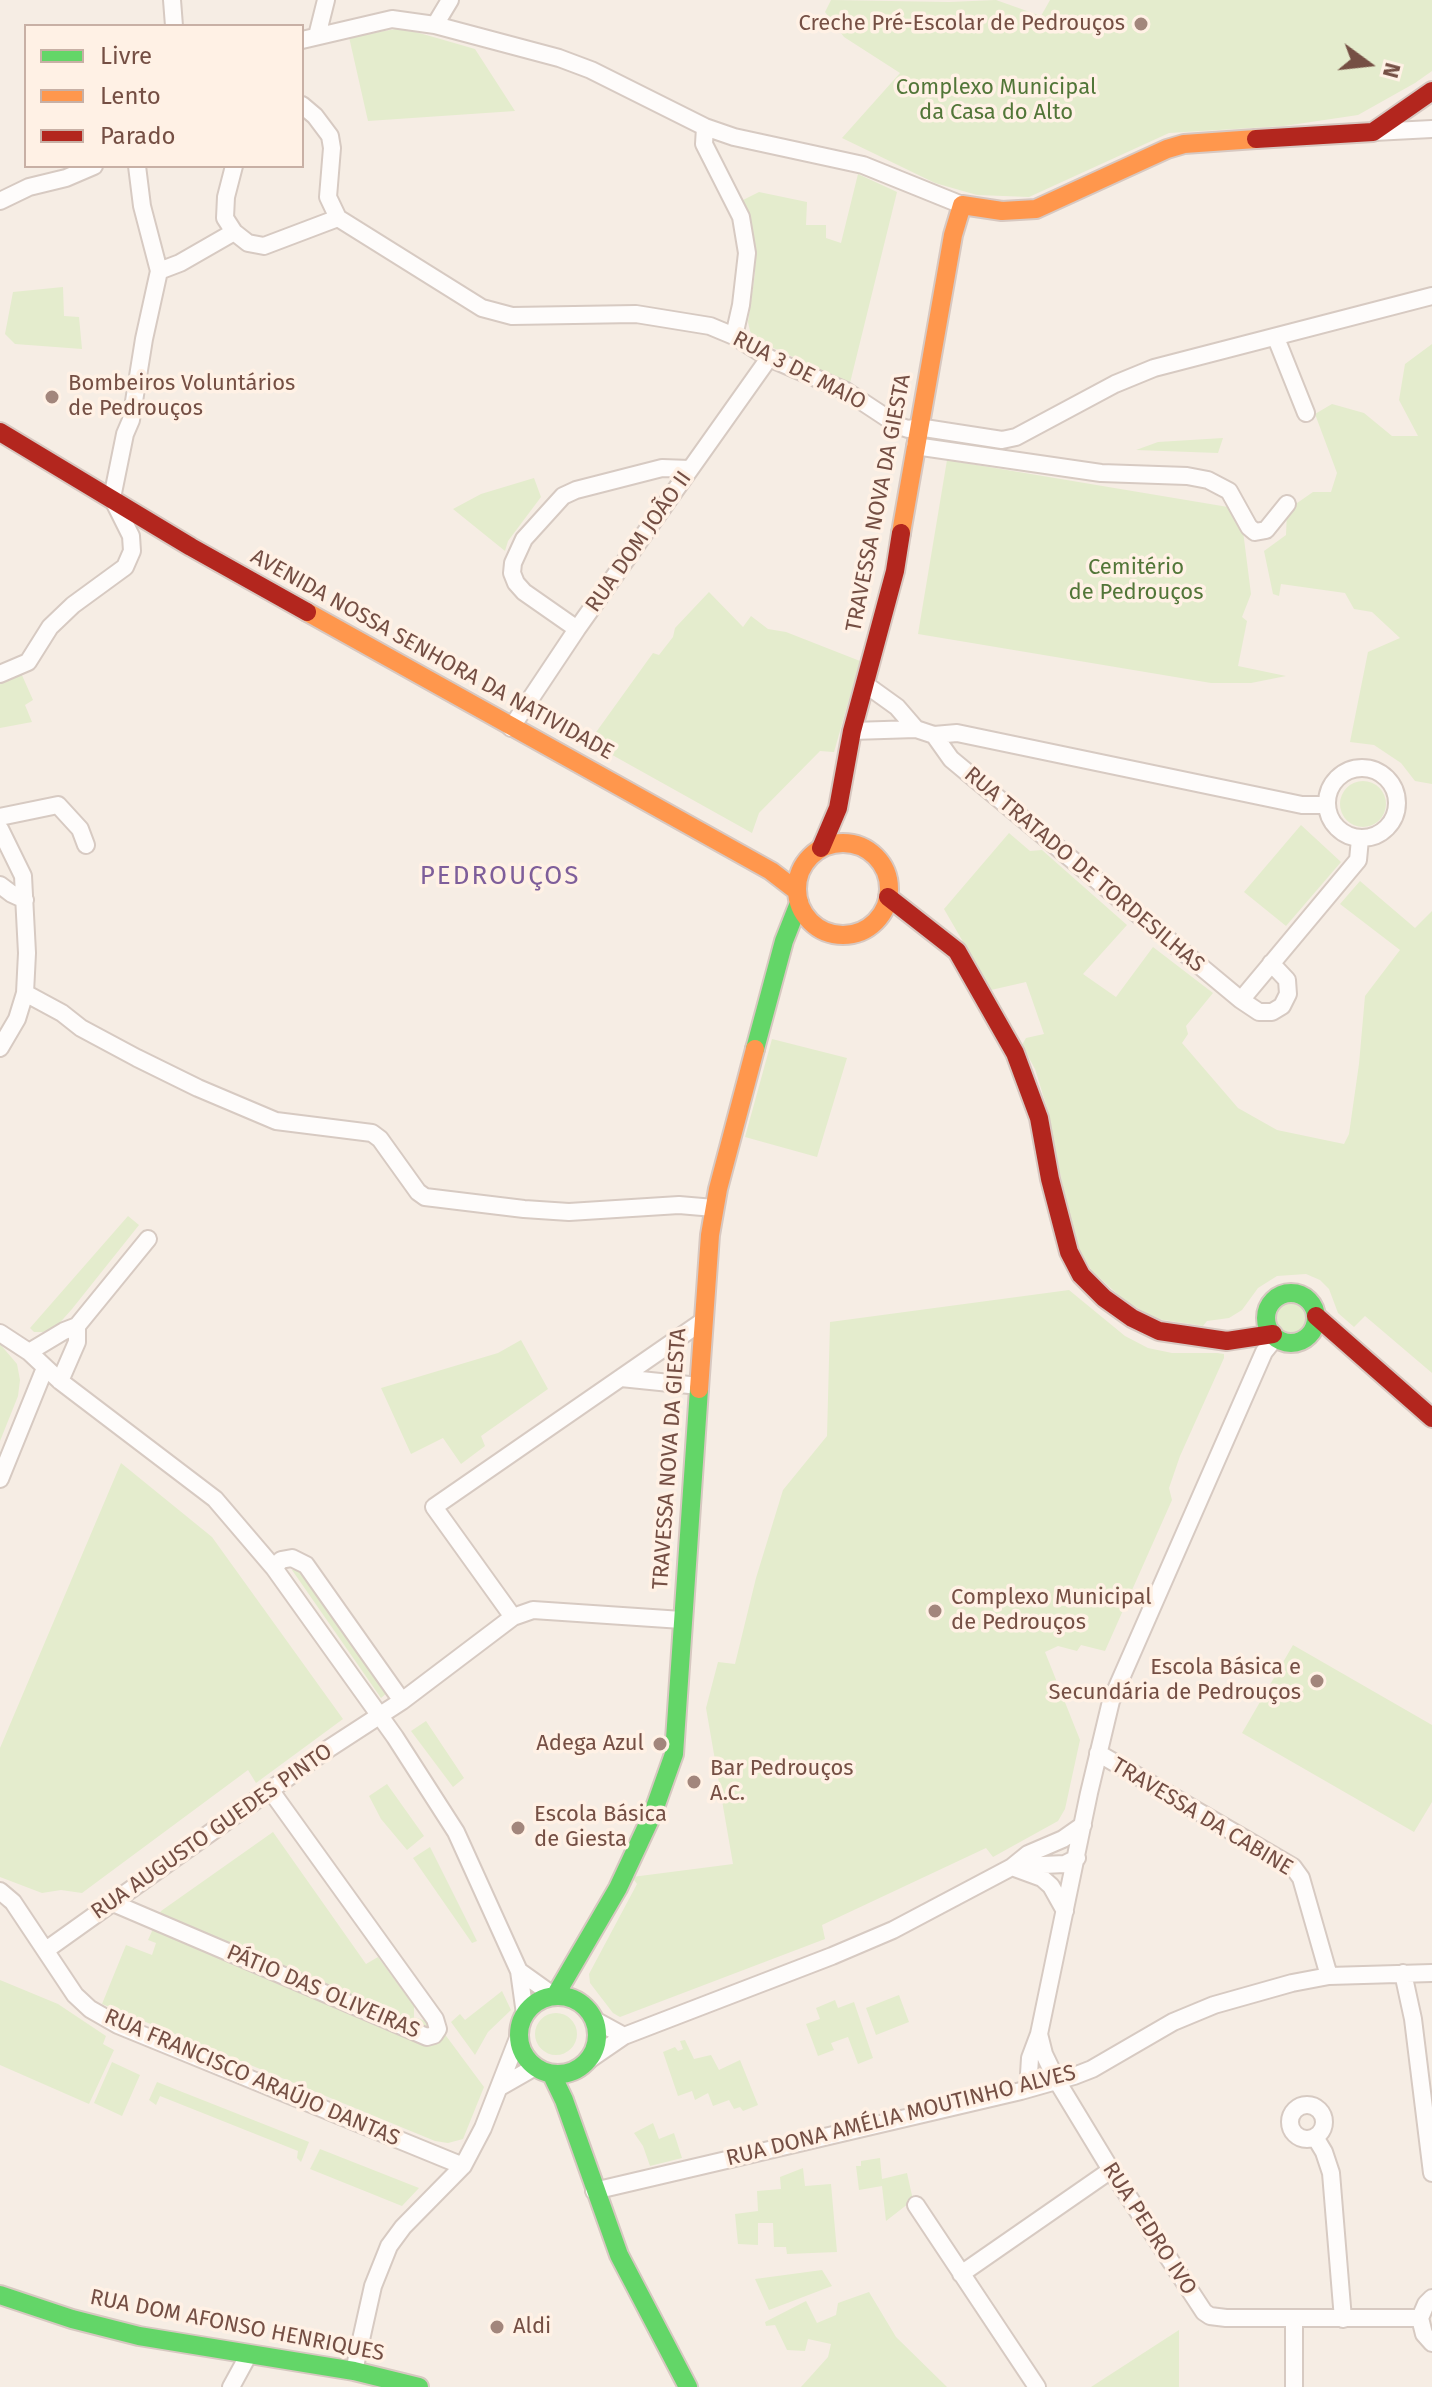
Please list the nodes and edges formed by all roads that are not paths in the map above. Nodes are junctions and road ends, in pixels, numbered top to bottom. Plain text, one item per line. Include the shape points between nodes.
1 (172, 0) edge
2 (326, 0) edge
3 (450, 0) edge
4 (174, 24) edge
5 (435, 25) junction
6 (309, 38) edge
7 (1432, 91) edge
8 (304, 107) edge
9 (705, 127) junction
10 (1432, 129) edge
11 (1373, 132) junction
12 (90, 168) edge
13 (137, 168) edge
14 (233, 168) edge
15 (0, 201) edge
16 (962, 205) junction
17 (338, 218) junction
18 (234, 232) junction
19 (159, 271) junction
20 (1432, 296) edge
21 (734, 336) junction
22 (1276, 338) junction
23 (769, 358) junction
24 (1306, 413) dead end
25 (0, 418) edge
26 (0, 432) edge
27 (916, 437) junction
28 (690, 469) junction
29 (72, 475) junction
30 (112, 498) junction
31 (1287, 504) dead end
32 (577, 629) junction
33 (0, 674) edge
34 (865, 684) junction
35 (511, 728) junction
36 (916, 729) junction
37 (852, 731) junction
38 (934, 735) junction
39 (1327, 805) junction
40 (838, 808) junction
41 (0, 817) edge
42 (0, 829) edge
43 (1360, 839) junction
44 (86, 845) dead end
45 (821, 848) junction
46 (863, 848) junction
47 (802, 868) junction
48 (771, 871) junction
49 (0, 885) edge
50 (798, 897) junction
51 (888, 897) junction
52 (25, 900) junction
53 (871, 925) junction
54 (924, 927) junction
55 (822, 930) junction
56 (784, 941) junction
57 (1271, 963) junction
58 (25, 993) junction
59 (1241, 1000) junction
60 (0, 1048) edge
61 (714, 1208) junction
62 (148, 1239) dead end
63 (1269, 1307) junction
64 (1316, 1316) junction
65 (703, 1321) junction
66 (77, 1326) junction
67 (0, 1333) edge
68 (1309, 1335) junction
69 (1274, 1336) junction
70 (1213, 1337) junction
71 (1350, 1346) junction
72 (29, 1352) junction
73 (45, 1368) junction
74 (621, 1378) junction
75 (60, 1381) junction
76 (699, 1386) junction
77 (1432, 1418) edge
78 (0, 1479) edge
79 (274, 1568) junction
80 (513, 1617) junction
81 (682, 1620) junction
82 (402, 1701) junction
83 (379, 1716) junction
84 (1098, 1753) junction
85 (271, 1791) junction
86 (1083, 1825) junction
87 (1077, 1858) junction
88 (1012, 1867) junction
89 (0, 1891) edge
90 (113, 1903) junction
91 (1065, 1911) junction
92 (46, 1950) junction
93 (519, 1971) junction
94 (1403, 1973) junction
95 (1432, 1973) edge
96 (1329, 1976) junction
97 (560, 1997) junction
98 (525, 2014) junction
99 (593, 2019) junction
100 (624, 2036) junction
101 (518, 2038) junction
102 (589, 2060) junction
103 (551, 2072) junction
104 (1051, 2083) junction
105 (499, 2088) junction
106 (1315, 2137) dead end
107 (463, 2166) junction
108 (1111, 2170) junction
109 (1432, 2173) edge
110 (594, 2191) junction
111 (916, 2205) dead end
112 (961, 2274) junction
113 (0, 2295) edge
114 (1432, 2298) edge
115 (1420, 2318) junction
116 (1294, 2319) junction
117 (1343, 2319) junction
118 (1432, 2343) edge
119 (249, 2354) junction
120 (354, 2371) junction
121 (231, 2387) edge
122 (419, 2387) edge
123 (688, 2387) edge
124 (1037, 2387) edge
125 (1294, 2387) edge

1 - 4 street
2 - 6 street
3 - 5 street
5 - 6 street via 392,19
5 - 9 street via 591,70
7 - 11 street
8 - 17 street via 330,136 328,197
9 - 16 street via 863,165
9 - 21 street via 704,144 741,217 747,253
10 - 11 street
11 - 16 street via 1184,144 1036,209
12 - 15 street
13 - 19 street
14 - 18 street via 225,218
16 - 27 street, TRAVESSA NOVA DA GIESTA
17 - 18 street via 264,246 248,243
17 - 21 street, RUA 3 DE MAIO via 497,314 636,314 686,320
18 - 19 street
19 - 30 street
20 - 22 street, RUA 3 DE MAIO
21 - 23 street, RUA 3 DE MAIO
22 - 24 street
22 - 27 street, RUA 3 DE MAIO via 1154,368 1016,437
23 - 27 street, RUA 3 DE MAIO via 846,391
23 - 28 street, RUA DOM JOÃO II
25 - 29 street, AVENIDA NOSSA SENHORA DA NATIVIDADE
26 - 29 street, AVENIDA NOSSA SENHORA DA NATIVIDADE
27 - 31 street via 1101,473 1208,480 1229,491 1255,532 1266,530
27 - 34 street, TRAVESSA NOVA DA GIESTA via 895,571
28 - 32 street, RUA DOM JOÃO II
28 - 32 street via 662,468 576,490 563,496 524,539 513,563 516,583
29 - 30 street, AVENIDA NOSSA SENHORA DA NATIVIDADE
30 - 33 street via 131,536 125,567 50,627 28,662
30 - 35 street, AVENIDA NOSSA SENHORA DA NATIVIDADE
32 - 35 street, RUA DOM JOÃO II
34 - 36 street, RUA TRATADO DE TORDESILHAS
34 - 37 street, TRAVESSA NOVA DA GIESTA
35 - 48 street, AVENIDA NOSSA SENHORA DA NATIVIDADE
36 - 37 street, RUA TRATADO DE TORDESILHAS
36 - 38 street, RUA TRATADO DE TORDESILHAS
37 - 40 street, TRAVESSA NOVA DA GIESTA
38 - 39 street, RUA TRATADO DE TORDESILHAS via 957,733 1302,805
38 - 59 street, RUA TRATADO DE TORDESILHAS via 951,759
39 - 43 street via 1333,824
39 - 43 street via 1340,775 1362,768 1383,774 1396,793 1396,815 1381,833
40 - 45 street, TRAVESSA NOVA DA GIESTA
40 - 46 street
41 - 44 street via 58,805 80,829
42 - 52 street via 23,876
43 - 57 street via 1358,860
45 - 46 street via 850,843
45 - 47 street
46 - 51 street via 884,868
47 - 48 street
47 - 50 street
48 - 50 street, AVENIDA NOSSA SENHORA DA NATIVIDADE
49 - 52 street
50 - 55 street via 804,914
50 - 56 street, TRAVESSA NOVA DA GIESTA
51 - 53 street
51 - 54 street
52 - 58 street
53 - 54 street
53 - 55 street via 848,935
54 - 70 street via 957,951 1015,1053 1039,1118 1069,1252 1081,1275 1132,1318 1166,1333
55 - 56 street
56 - 61 street, TRAVESSA NOVA DA GIESTA
57 - 59 street
57 - 59 street, RUA TRATADO DE TORDESILHAS via 1287,980 1282,1006 1259,1012
58 - 60 street
58 - 61 street via 137,1058 276,1121 372,1133 425,1197 569,1212
61 - 65 street, TRAVESSA NOVA DA GIESTA
62 - 66 street
63 - 64 street via 1279,1296 1294,1293 1307,1298
63 - 69 street via 1266,1321
63 - 70 street via 1241,1328
64 - 68 street
64 - 71 street
65 - 74 street
65 - 76 street, TRAVESSA NOVA DA GIESTA
66 - 72 street
66 - 75 street via 77,1342
67 - 72 street
68 - 69 street via 1296,1342
68 - 71 street
69 - 70 street via 1227,1341
69 - 84 street via 1111,1701
71 - 77 street
72 - 73 street
73 - 75 street
73 - 78 street
74 - 76 street
74 - 80 street via 434,1507
75 - 79 street via 215,1499
76 - 81 street, TRAVESSA NOVA DA GIESTA
79 - 82 street via 292,1558 306,1565
79 - 83 street
80 - 81 street via 533,1610
80 - 82 street, RUA AUGUSTO GUEDES PINTO
81 - 97 street, TRAVESSA NOVA DA GIESTA via 671,1766 618,1888
82 - 83 street, RUA AUGUSTO GUEDES PINTO
83 - 85 street, RUA AUGUSTO GUEDES PINTO
83 - 93 street via 456,1832
84 - 86 street
84 - 96 street, TRAVESSA DA CABINE via 1293,1867 1301,1878
85 - 90 street, RUA AUGUSTO GUEDES PINTO
85 - 90 street, PÁTIO DAS OLIVEIRAS via 435,2019 434,2035 427,2037
86 - 87 street
86 - 88 street
87 - 88 street via 1065,1864
87 - 91 street
88 - 91 street via 1042,1878
88 - 100 street via 893,1930
89 - 92 street, RUA FRANCISCO ARAÚJO DANTAS
90 - 92 street, RUA AUGUSTO GUEDES PINTO
91 - 104 street, RUA PEDRO IVO via 1028,2070 1031,2078
92 - 107 street, RUA FRANCISCO ARAÚJO DANTAS via 75,1995 118,2025
93 - 97 street
93 - 98 street
94 - 95 street, RUA DONA AMÉLIA MOUTINHO ALVES
94 - 96 street, RUA DONA AMÉLIA MOUTINHO ALVES
94 - 109 street
96 - 104 street, RUA DONA AMÉLIA MOUTINHO ALVES via 1214,2005 1092,2069
97 - 98 street via 535,2003
97 - 99 street
98 - 101 street
99 - 100 street
99 - 102 street via 597,2038
100 - 102 street
101 - 103 street via 522,2051
101 - 105 street
102 - 103 street via 578,2069
103 - 105 street via 517,2075
103 - 110 street
104 - 108 street, RUA PEDRO IVO
104 - 110 street, RUA DONA AMÉLIA MOUTINHO ALVES
105 - 107 street
106 - 117 street via 1331,2173
107 - 120 street via 389,2246 373,2286
108 - 112 street
108 - 116 street, RUA PEDRO IVO via 1204,2312 1226,2318
110 - 123 street via 619,2255
111 - 112 street
112 - 124 street
113 - 119 street, RUA DOM AFONSO HENRIQUES via 128,2333
114 - 115 street
115 - 117 street, RUA PEDRO IVO
115 - 118 street
116 - 117 street, RUA PEDRO IVO
116 - 125 street
119 - 120 street, RUA DOM AFONSO HENRIQUES
119 - 121 street
120 - 122 street, RUA DOM AFONSO HENRIQUES

